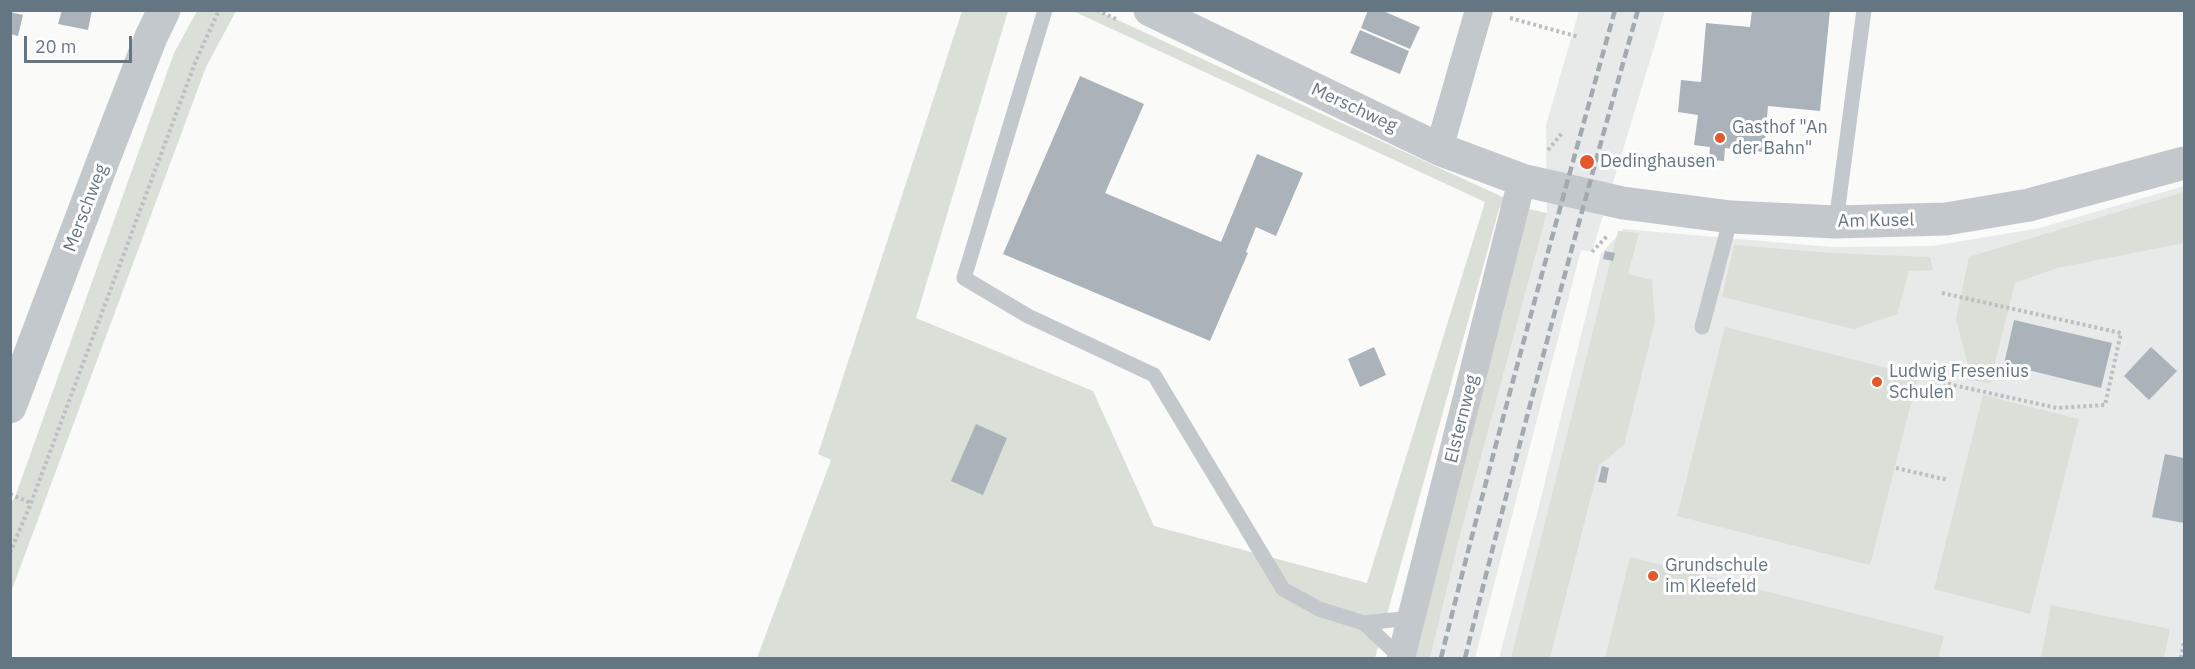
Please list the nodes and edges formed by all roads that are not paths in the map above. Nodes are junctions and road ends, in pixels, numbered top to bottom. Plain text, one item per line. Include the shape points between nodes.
1 (164, 10) edge
2 (1045, 10) edge
3 (1150, 10) edge
4 (1864, 10) edge
5 (1491, 13) edge
6 (1439, 148) junction
7 (2184, 163) edge
8 (1522, 180) junction
9 (1564, 191) joint
10 (1731, 217) junction
11 (1836, 222) junction
12 (1702, 327) dead end
13 (10, 407) edge
14 (1411, 618) junction
15 (1364, 623) junction
16 (1401, 658) edge

1 - 13 street, Merschweg
2 - 15 lane via 964,278 1028,316 1154,375 1283,589 1319,609
3 - 6 street, Merschweg
4 - 11 lane
5 - 6 street
6 - 8 street, Merschweg
7 - 11 street, Am Kusel via 2008,209 1946,219
8 - 9 street, Merschweg
8 - 14 street, Elsternweg
9 - 10 street, Am Kusel
10 - 11 street, Am Kusel
10 - 12 lane
14 - 15 lane
14 - 16 street, Elsternweg
15 - 16 lane

